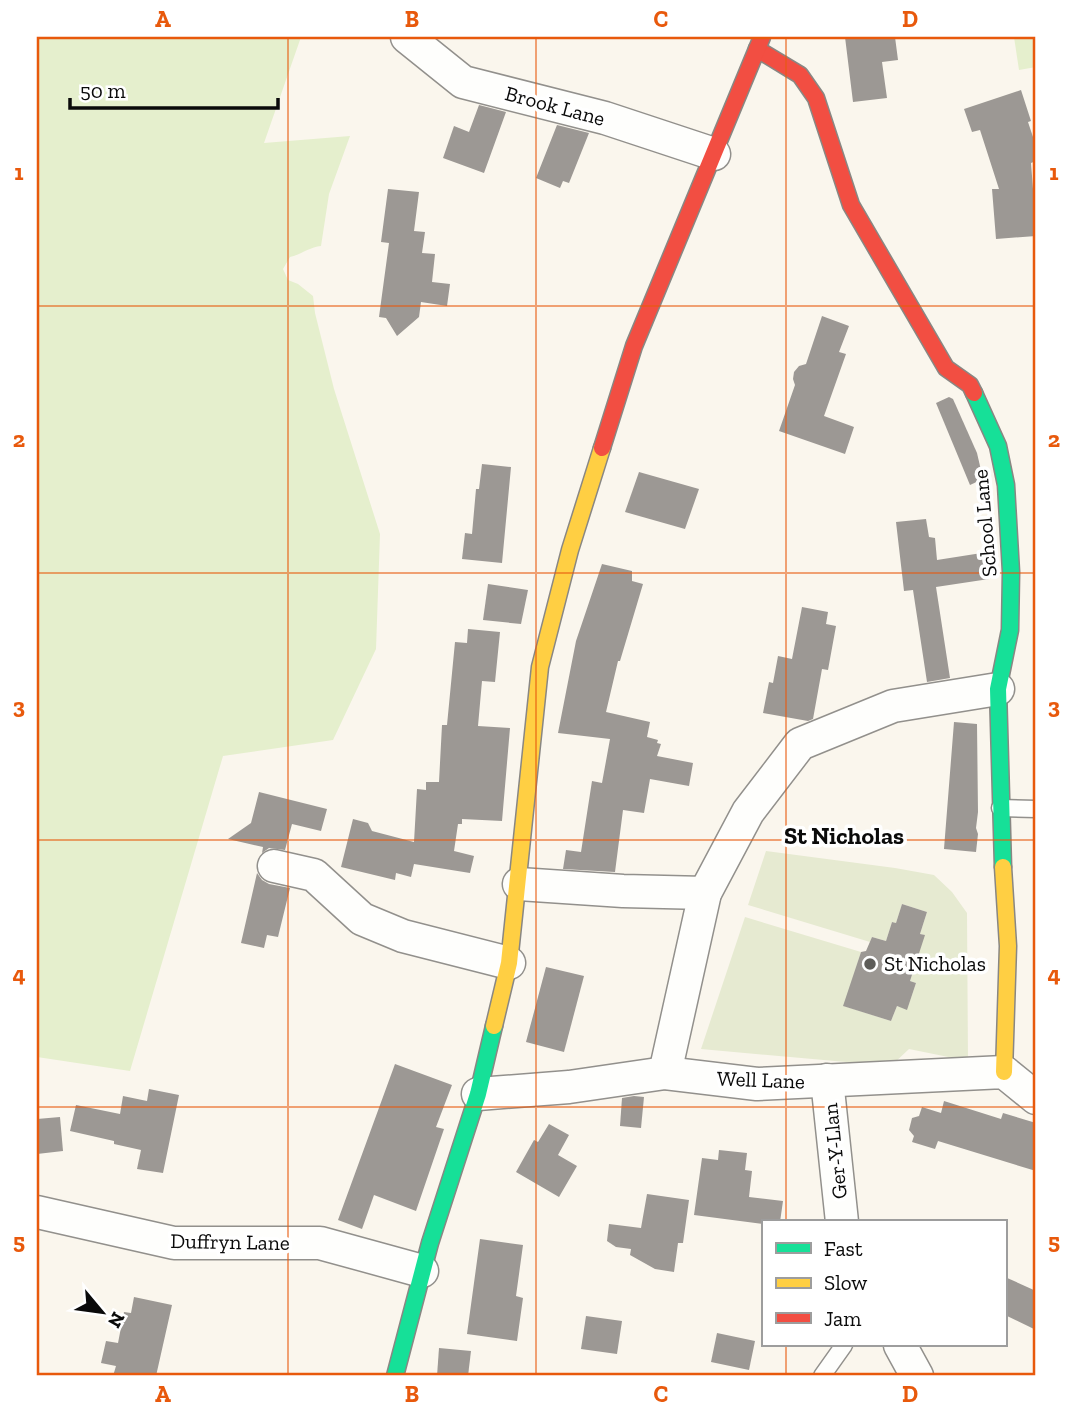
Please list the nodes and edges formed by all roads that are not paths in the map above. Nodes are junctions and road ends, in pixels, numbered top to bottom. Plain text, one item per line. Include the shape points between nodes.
1 (407, 37) edge
2 (759, 43) edge
3 (714, 154) junction
4 (998, 689) junction
5 (1000, 808) junction
6 (1036, 809) edge
7 (274, 866) dead end
8 (519, 884) junction
9 (705, 893) junction
10 (509, 962) junction
11 (1004, 1072) junction
12 (665, 1073) junction
13 (827, 1080) junction
14 (478, 1094) junction
15 (1036, 1098) edge
16 (37, 1212) edge
17 (842, 1220) edge
18 (422, 1271) junction
19 (843, 1346) edge
20 (901, 1346) edge
21 (395, 1376) edge
22 (822, 1376) edge
23 (917, 1376) edge

1 - 3 street, Brook Lane via 463,82 605,118
2 - 3 main road
2 - 4 main road, School Lane via 800,75 816,97 851,205 946,368 970,385 998,446 1006,485 1011,572 1010,630
3 - 8 main road via 634,346 570,551 540,667
4 - 5 main road, School Lane
4 - 9 street via 893,706 800,744 748,813
5 - 6 lane
5 - 11 main road, School Lane via 1008,946
7 - 10 street via 314,876 362,919 403,936
8 - 9 street
8 - 10 main road
9 - 12 street
10 - 14 main road
11 - 13 street, Well Lane
11 - 15 street
12 - 13 street, Well Lane via 757,1084
12 - 14 street, Well Lane
13 - 17 street, Ger-Y-Llan
14 - 18 main road
16 - 18 street, Duffryn Lane via 174,1243 320,1244
18 - 21 main road
19 - 22 lane
20 - 23 street

